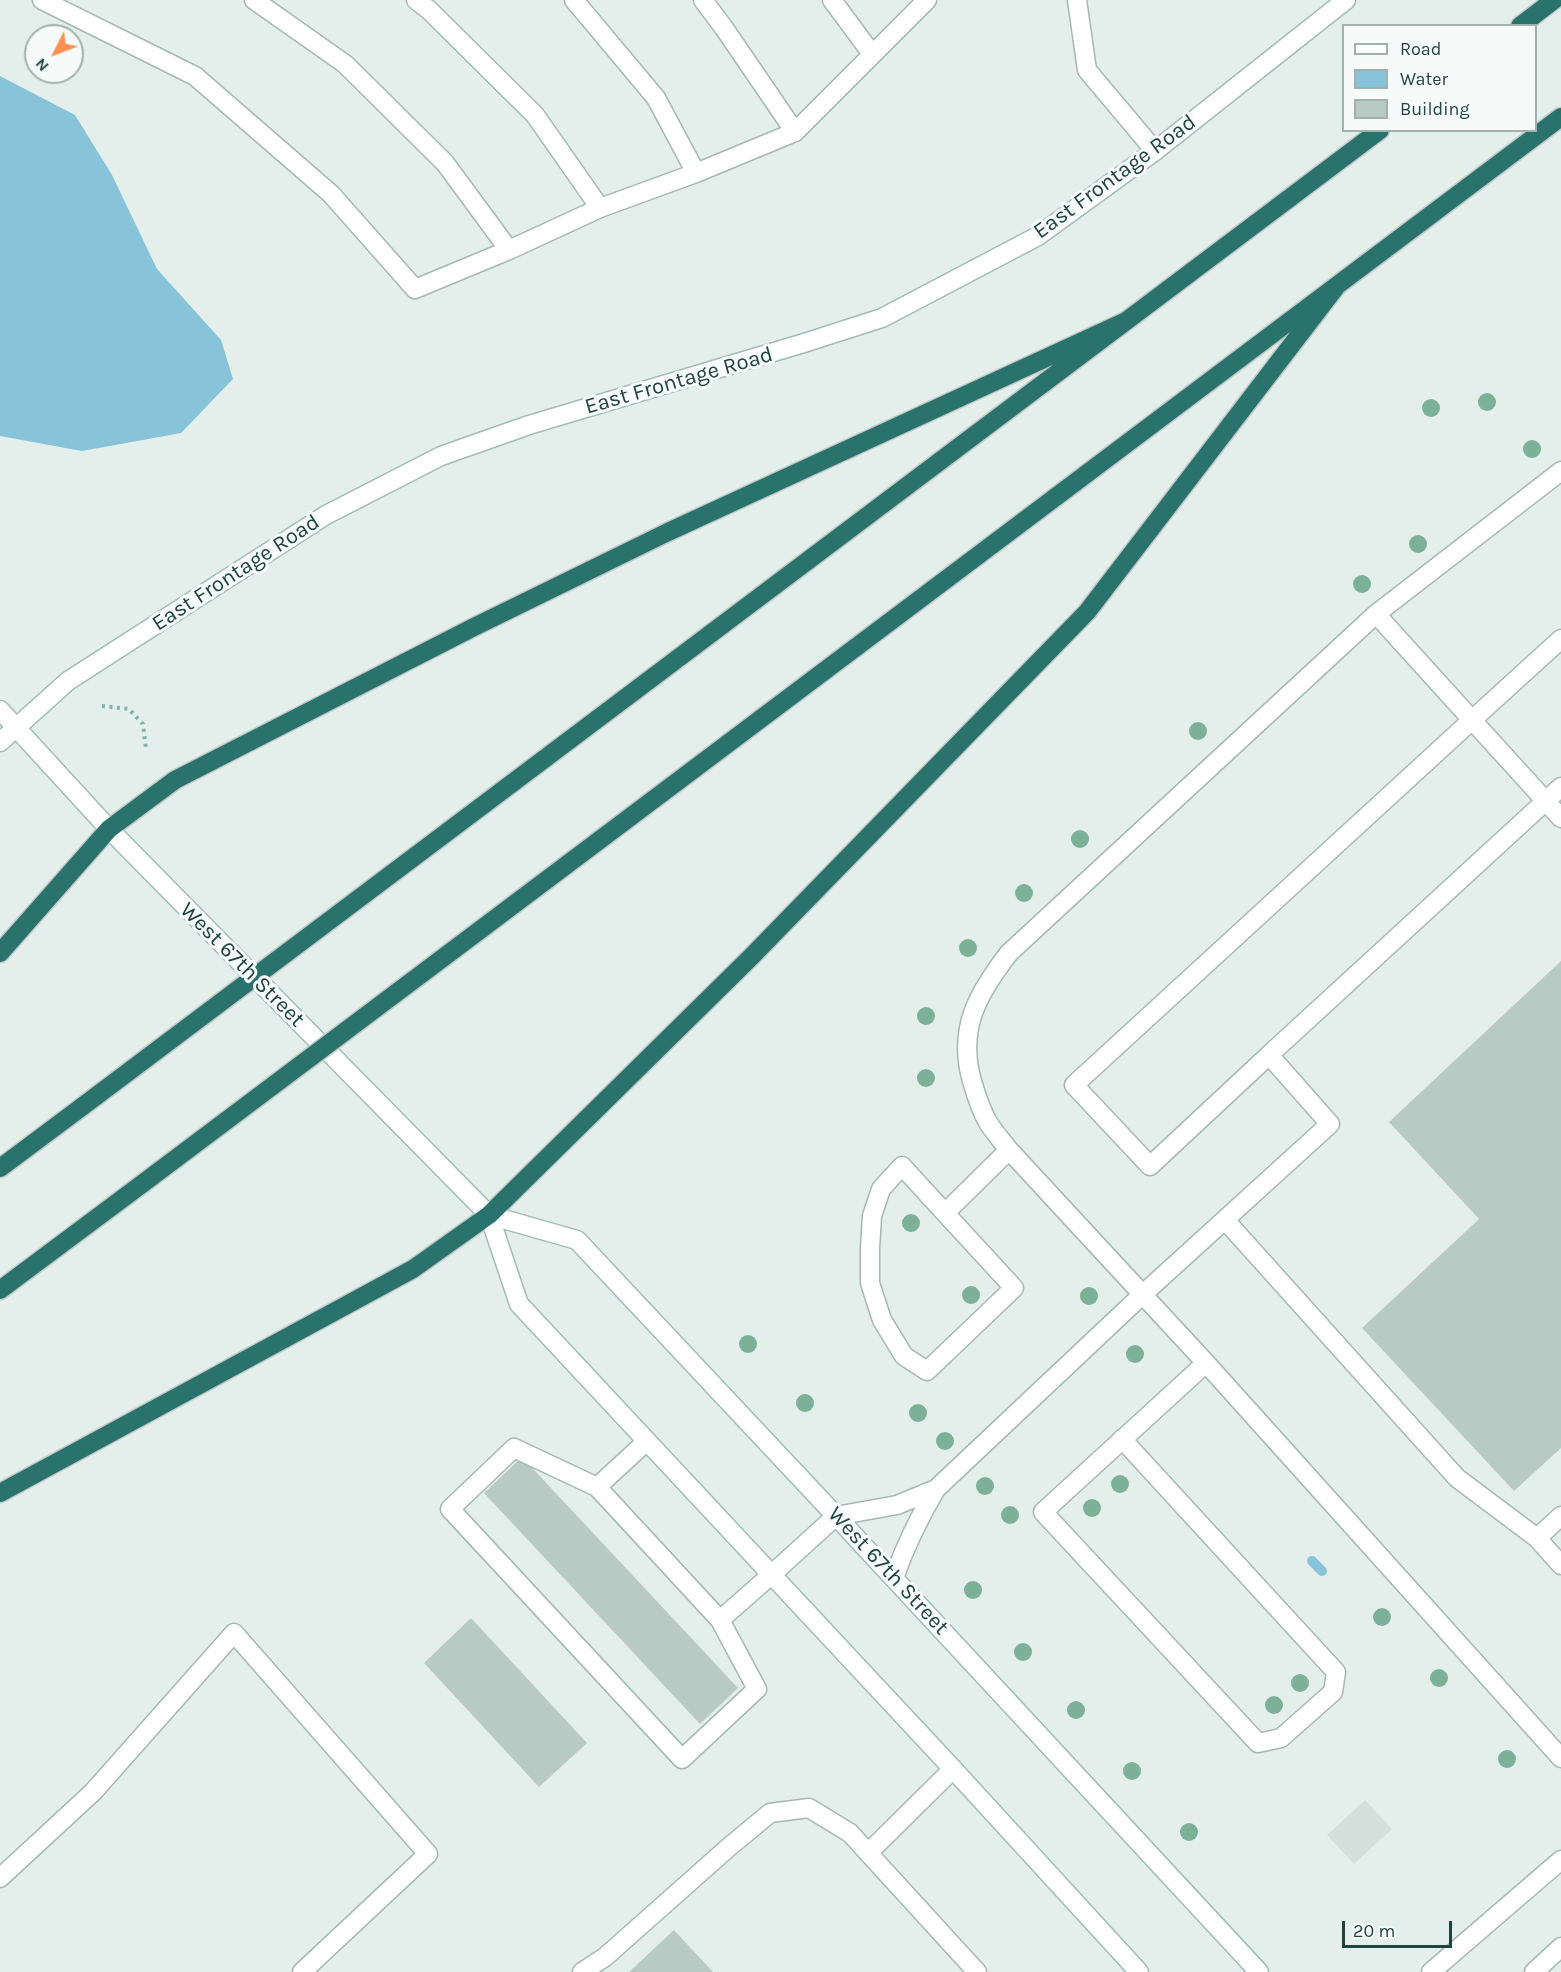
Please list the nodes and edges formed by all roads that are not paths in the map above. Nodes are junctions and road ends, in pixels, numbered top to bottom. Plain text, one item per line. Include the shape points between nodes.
1 (42, 0) edge
2 (254, 0) edge
3 (416, 0) edge
4 (574, 0) edge
5 (703, 0) edge
6 (832, 0) edge
7 (927, 0) edge
8 (1077, 0) edge
9 (1346, 0) edge
10 (1554, 0) edge
11 (1523, 24) edge
12 (872, 54) junction
13 (1561, 117) edge
14 (795, 132) junction
15 (1377, 132) edge
16 (1155, 151) junction
17 (696, 173) junction
18 (600, 208) junction
19 (509, 250) junction
20 (1336, 286) junction
21 (1124, 322) junction
22 (1561, 471) edge
23 (1376, 614) junction
24 (1561, 639) edge
25 (0, 710) edge
26 (1472, 720) junction
27 (16, 727) junction
28 (0, 742) edge
29 (1561, 787) edge
30 (1546, 801) junction
31 (1561, 818) edge
32 (108, 830) junction
33 (0, 953) edge
34 (1269, 1055) junction
35 (1009, 1150) junction
36 (0, 1168) edge
37 (945, 1213) junction
38 (489, 1215) junction
39 (1224, 1220) junction
40 (0, 1290) edge
41 (1142, 1295) junction
42 (1206, 1363) junction
43 (1122, 1439) junction
44 (647, 1441) junction
45 (597, 1486) junction
46 (936, 1490) junction
47 (0, 1493) edge
48 (836, 1516) junction
49 (1561, 1516) edge
50 (1537, 1538) junction
51 (1561, 1565) edge
52 (771, 1575) junction
53 (894, 1578) junction
54 (720, 1620) junction
55 (1561, 1758) edge
56 (953, 1769) junction
57 (868, 1854) junction
58 (1561, 1860) edge
59 (0, 1878) edge
60 (1561, 1947) edge
61 (302, 1972) edge
62 (582, 1972) edge
63 (976, 1972) edge
64 (1139, 1972) edge
65 (1259, 1972) edge
66 (1431, 1972) edge
67 (1534, 1972) edge

1 - 19 street via 195,76 331,194 415,289
2 - 19 street via 345,64 445,163
3 - 18 street via 534,115
4 - 17 street via 656,98
5 - 14 street
6 - 12 street
7 - 12 street
8 - 16 street via 1087,70
9 - 16 street, East Frontage Road
10 - 11 highway
12 - 14 street
13 - 20 highway
14 - 17 street
15 - 21 highway
16 - 27 street, East Frontage Road via 1038,236 882,318 529,425 430,461 326,515 68,681
17 - 18 street
18 - 19 street
20 - 38 highway via 1087,612 751,957
20 - 40 highway, bridge
21 - 32 highway via 668,532 484,622 175,780
21 - 36 highway, bridge
22 - 23 street
23 - 26 street
23 - 35 street via 1009,953 995,971 975,1005 966,1049 975,1095 988,1122
24 - 26 street
25 - 27 street, West 67th Street
26 - 30 street
26 - 34 street via 1074,1085 1150,1166
27 - 28 street, East Frontage Road
27 - 32 street, West 67th Street
29 - 30 street
30 - 31 street
30 - 34 street
32 - 33 highway
32 - 38 street, West 67th Street
34 - 39 street via 1330,1124
35 - 37 street
35 - 41 street
37 - 37 street via 902,1166 881,1190 872,1216 870,1283 882,1320 904,1356 927,1371 1014,1288
38 - 44 street, West 67th Street via 519,1304
38 - 47 highway via 413,1269
38 - 48 street, West 67th Street via 577,1240
39 - 41 street
39 - 50 street via 1457,1478
41 - 42 street
41 - 46 street
42 - 43 street
42 - 55 street
43 - 43 street via 1043,1512 1258,1743 1281,1738 1333,1692 1336,1672
44 - 45 street
44 - 52 street, West 67th Street
45 - 54 street
45 - 54 street via 514,1448 450,1509 682,1760 757,1689
46 - 48 street via 897,1505
46 - 53 street via 916,1523
48 - 52 street
48 - 53 street, West 67th Street
49 - 50 street
50 - 51 street
52 - 54 street
52 - 56 street, West 67th Street
53 - 65 street, West 67th Street
56 - 57 street
56 - 64 street, West 67th Street
57 - 62 street via 850,1833 809,1808 771,1813 605,1957
57 - 63 street
58 - 66 street
59 - 61 street via 93,1792 234,1634 428,1854
60 - 67 street

